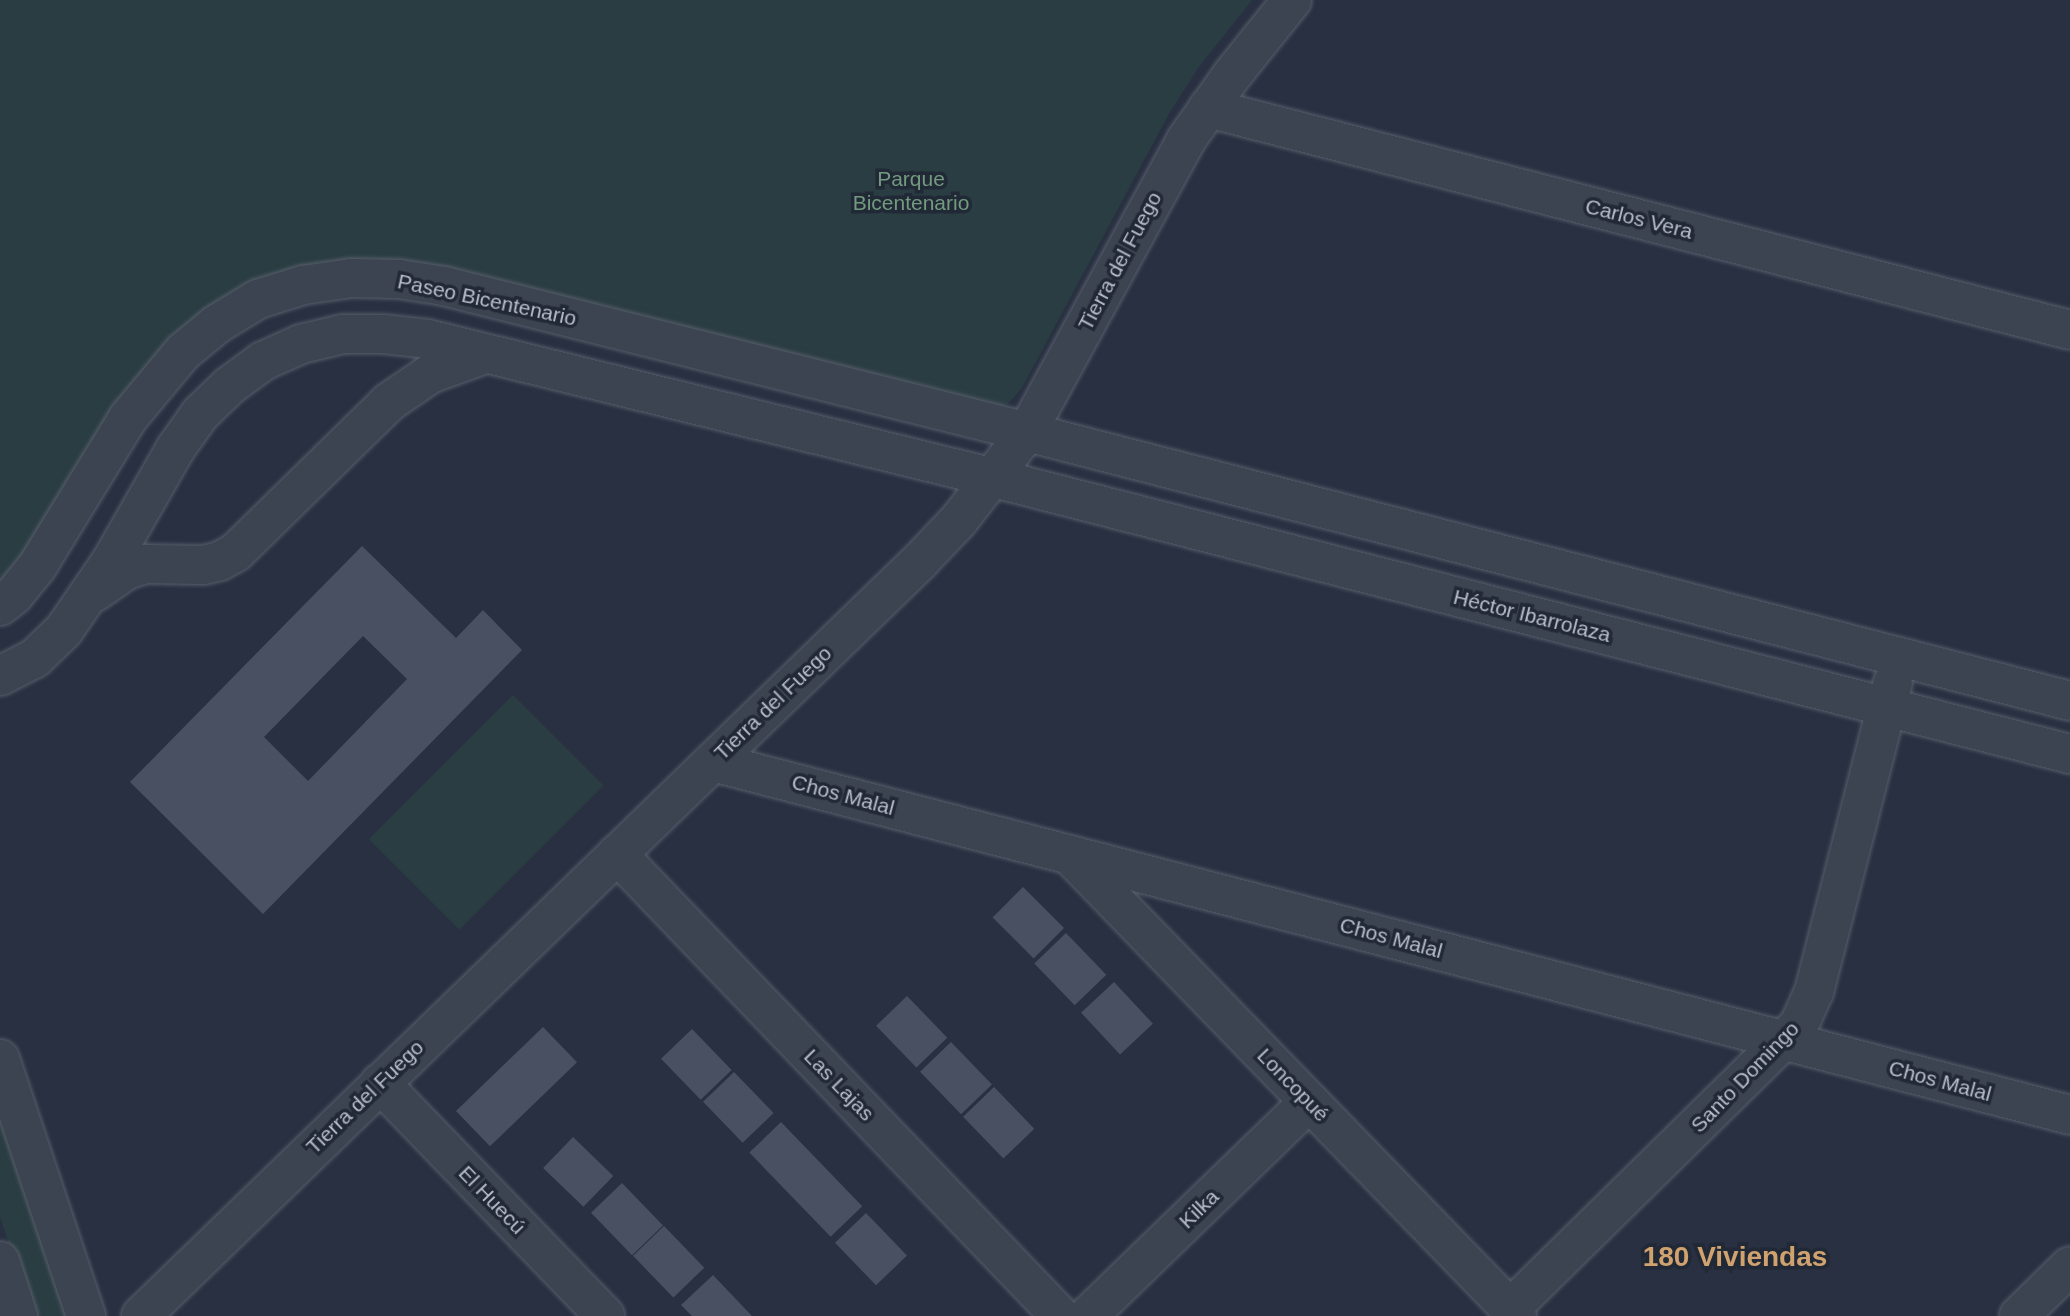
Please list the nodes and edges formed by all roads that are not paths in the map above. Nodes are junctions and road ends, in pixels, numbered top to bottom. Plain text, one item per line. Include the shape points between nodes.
1 (1292, 0) edge
2 (1208, 108) junction
3 (2070, 330) edge
4 (485, 354) junction
5 (1027, 432) junction
6 (994, 478) junction
7 (88, 598) junction
8 (0, 606) edge
9 (1900, 657) junction
10 (0, 676) edge
11 (2070, 701) edge
12 (1887, 707) junction
13 (2070, 754) edge
14 (713, 762) junction
15 (617, 854) junction
16 (1070, 854) junction
17 (1786, 1041) junction
18 (0, 1059) edge
19 (380, 1083) junction
20 (1309, 1102) junction
21 (2070, 1115) edge
22 (0, 1261) edge
23 (2070, 1266) edge
24 (154, 1311) edge
25 (1513, 1313) edge
26 (18, 1316) edge
27 (86, 1316) edge
28 (605, 1316) edge
29 (1060, 1316) edge
30 (1088, 1316) edge
31 (2019, 1316) edge

1 - 2 street, Tierra del Fuego
2 - 3 street, Carlos Vera
2 - 5 street, Tierra del Fuego via 1166,174
4 - 6 street
4 - 7 street via 430,374 388,402 236,552 203,565 146,564 127,570
4 - 7 street via 428,340 343,334 301,344 263,361 200,414
5 - 6 street, Tierra del Fuego
5 - 8 street, Paseo Bicentenario via 444,286 351,278 303,285 258,299 183,352 128,418 38,565
5 - 9 street
6 - 12 street, Héctor Ibarrolaza
6 - 14 street, Tierra del Fuego via 921,560
7 - 10 street via 35,658
9 - 11 street
9 - 12 street, Santo Domingo
12 - 13 street, Héctor Ibarrolaza
12 - 17 street, Santo Domingo via 1814,992 1808,1010
14 - 15 street, Tierra del Fuego
14 - 16 street, Chos Malal
15 - 19 street, Tierra del Fuego
15 - 29 street, Las Lajas
16 - 17 street, Chos Malal
16 - 20 street, Loncopué
17 - 21 street, Chos Malal
17 - 25 street, Santo Domingo
18 - 27 street
19 - 24 street, Tierra del Fuego
19 - 28 street, El Huecú
20 - 25 street, Loncopué
20 - 30 street, Kilka
22 - 26 street
23 - 31 street

